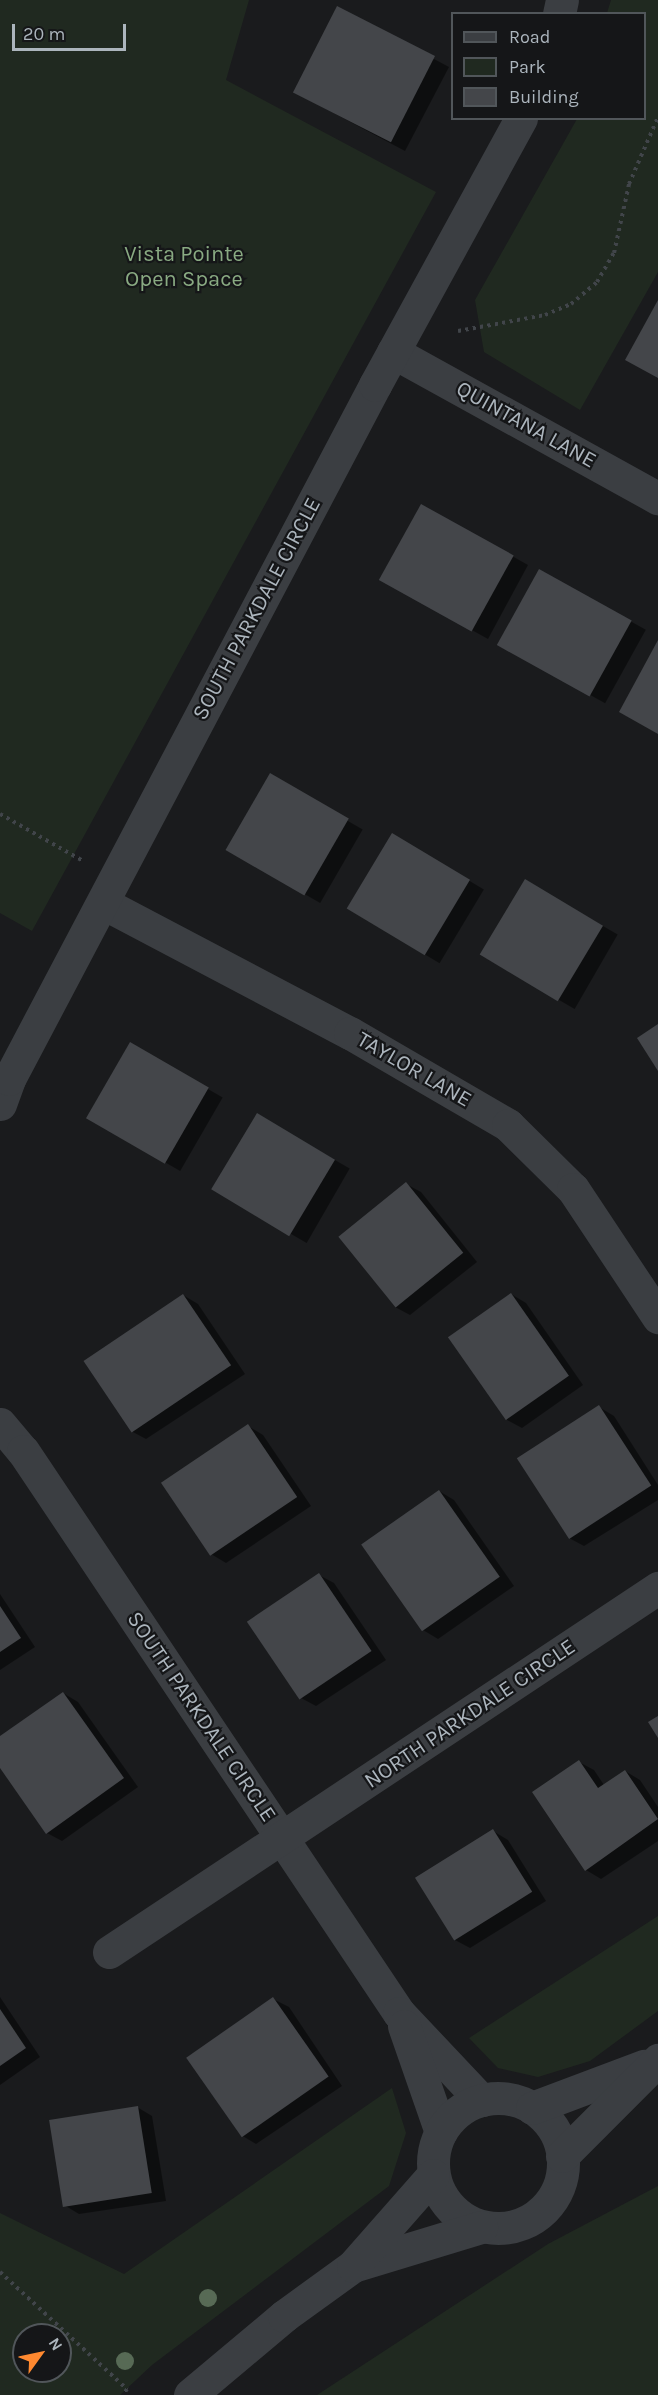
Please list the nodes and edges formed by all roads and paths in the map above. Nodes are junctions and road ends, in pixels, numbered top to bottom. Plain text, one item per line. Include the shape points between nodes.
1 (658, 117) edge
2 (520, 120) edge
3 (458, 331) dead end
4 (393, 352) junction
5 (658, 498) edge
6 (0, 814) edge
7 (82, 860) dead end
8 (103, 903) junction
9 (0, 1104) edge
10 (658, 1317) edge
11 (0, 1424) edge
12 (658, 1588) edge
13 (282, 1839) junction
14 (109, 1952) dead end
15 (399, 2013) junction
16 (657, 2061) edge
17 (481, 2100) junction
18 (532, 2108) junction
19 (441, 2132) junction
20 (562, 2156) junction
21 (434, 2175) junction
22 (481, 2226) junction
23 (353, 2266) junction
24 (0, 2271) edge
25 (123, 2395) edge
26 (190, 2395) edge

1 - 3 path via 629,184 614,253 597,282 571,304 545,315
2 - 4 street, SOUTH PARKDALE CIRCLE
4 - 5 street, QUINTANA LANE
4 - 8 street, SOUTH PARKDALE CIRCLE
6 - 7 path
8 - 9 street, SOUTH PARKDALE CIRCLE via 9,1079
8 - 10 street, TAYLOR LANE via 350,1033 508,1125 573,1189
11 - 13 street, SOUTH PARKDALE CIRCLE via 23,1451
12 - 13 street, NORTH PARKDALE CIRCLE
13 - 14 street, NORTH PARKDALE CIRCLE
13 - 15 street, SOUTH PARKDALE CIRCLE
15 - 17 street, SOUTH PARKDALE CIRCLE
15 - 19 street, SOUTH PARKDALE CIRCLE
16 - 18 street
16 - 20 street
17 - 18 street via 498,2098
17 - 19 street via 451,2117
18 - 20 street via 558,2137
19 - 21 street via 435,2144
20 - 22 street via 561,2177 554,2197 540,2213 522,2224 502,2229
21 - 22 street via 449,2206
21 - 23 street
22 - 23 street
23 - 26 street via 284,2316
24 - 25 path via 127,2388

